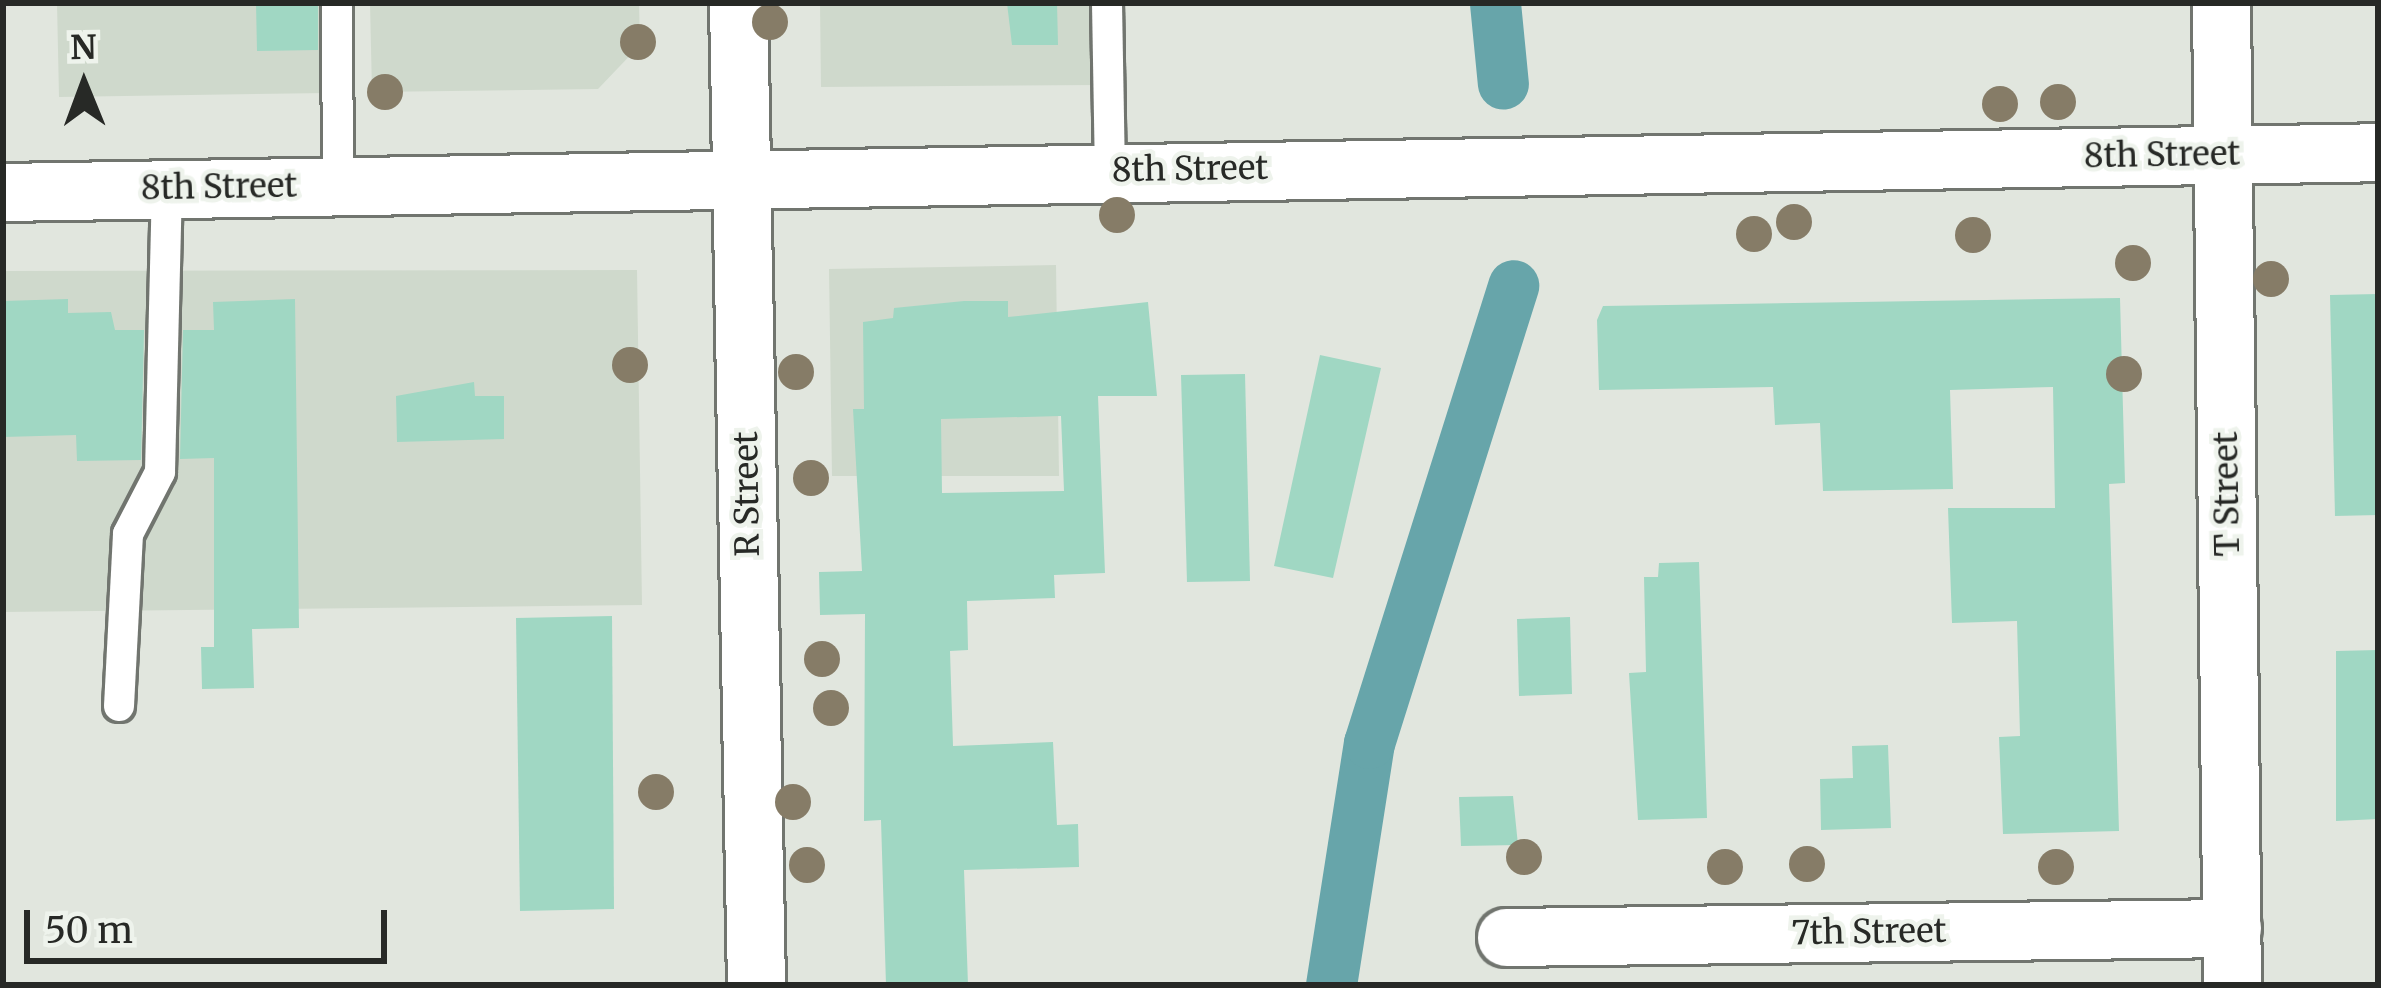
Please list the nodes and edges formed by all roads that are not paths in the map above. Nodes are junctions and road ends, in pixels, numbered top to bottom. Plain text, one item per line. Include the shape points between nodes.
1 (338, 3) edge
2 (738, 3) edge
3 (1107, 3) edge
4 (2221, 3) edge
5 (2378, 152) edge
6 (2223, 154) junction
7 (1110, 170) junction
8 (742, 175) junction
9 (338, 184) junction
10 (167, 189) junction
11 (3, 192) edge
12 (119, 706) dead end
13 (2232, 928) junction
14 (1506, 937) dead end
15 (756, 985) edge
16 (2233, 985) edge

1 - 9 lane
2 - 8 street, R Street
3 - 7 lane
4 - 6 street, T Street
5 - 6 street, 8th Street
6 - 7 street, 8th Street
6 - 13 street, T Street
7 - 8 street, 8th Street
8 - 9 street, 8th Street
8 - 15 street, R Street
9 - 10 street, 8th Street
10 - 11 street, 8th Street
10 - 12 lane via 160,472 128,533
13 - 14 street, 7th Street
13 - 16 street, T Street

